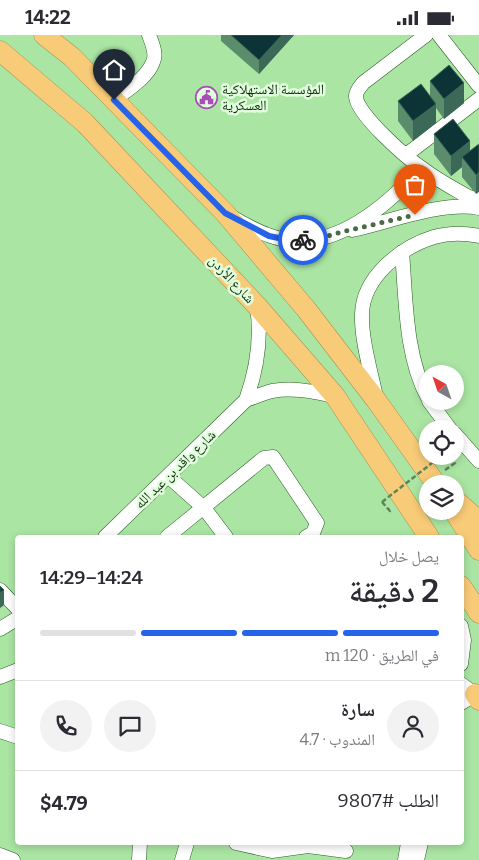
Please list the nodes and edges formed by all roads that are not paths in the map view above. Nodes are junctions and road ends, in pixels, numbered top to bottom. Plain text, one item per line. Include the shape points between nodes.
1 (44, 35) edge
2 (58, 35) edge
3 (149, 35) edge
4 (426, 35) edge
5 (439, 35) edge
6 (2, 51) edge
7 (72, 57) junction
8 (479, 86) edge
9 (479, 99) edge
10 (114, 100) junction
11 (406, 155) junction
12 (421, 168) junction
13 (472, 197) edge
14 (479, 209) edge
15 (225, 213) junction
16 (341, 232) junction
17 (479, 236) edge
18 (402, 252) junction
19 (257, 306) junction
20 (419, 381) edge
21 (335, 397) junction
22 (246, 400) junction
23 (376, 400) junction
24 (436, 410) edge
25 (443, 420) edge
26 (464, 444) edge
27 (479, 461) edge
28 (430, 475) edge
29 (168, 476) junction
30 (204, 507) junction
31 (464, 508) edge
32 (460, 520) edge
33 (479, 521) edge
34 (106, 535) edge
35 (169, 535) edge
36 (225, 535) edge
37 (310, 535) edge
38 (428, 535) edge
39 (479, 550) edge
40 (0, 590) edge
41 (464, 590) edge
42 (15, 606) edge
43 (479, 613) edge
44 (15, 620) edge
45 (0, 629) edge
46 (15, 672) edge
47 (0, 677) edge
48 (0, 731) edge
49 (15, 736) edge
50 (140, 845) edge
51 (186, 845) edge
52 (242, 845) edge
53 (305, 845) edge
54 (313, 845) edge
55 (408, 845) edge
56 (421, 845) edge
57 (346, 851) dead end
58 (0, 855) edge
59 (272, 855) edge
60 (13, 860) edge
61 (139, 860) edge
62 (182, 860) edge
63 (405, 860) edge
64 (417, 860) edge

1 - 7 highway
2 - 7 street
3 - 10 street via 154,47 154,61 138,81
4 - 11 street via 363,83 356,95 366,117
5 - 8 street
6 - 19 highway, شارع الأردن via 85,123
7 - 10 highway
9 - 11 street
10 - 15 highway
11 - 12 street
12 - 13 street
12 - 16 street via 376,211
14 - 16 street via 446,208
15 - 16 street via 269,236 293,241 318,239
15 - 23 highway via 306,309
17 - 18 street via 435,237
18 - 20 street via 411,346
18 - 23 street via 371,285 362,312
19 - 21 highway, شارع الأردن
19 - 22 street, شارع واقد بن عبد الله via 260,327 258,351 254,378
21 - 22 street, شارع واقد بن عبد الله via 292,389 272,391
21 - 38 highway, شارع الأردن
22 - 29 street, شارع واقد بن عبد الله
23 - 28 highway
24 - 25 street
26 - 27 street
29 - 30 street
29 - 34 street, شارع واقد بن عبد الله
30 - 35 street
30 - 36 street
30 - 37 street via 264,458 273,457 317,523
31 - 33 highway
32 - 39 highway
40 - 42 street
41 - 43 highway
44 - 45 street
46 - 47 street
48 - 49 street
50 - 61 street
51 - 62 street
52 - 59 street
53 - 59 street
54 - 57 street
55 - 63 street
56 - 64 street
58 - 60 street

